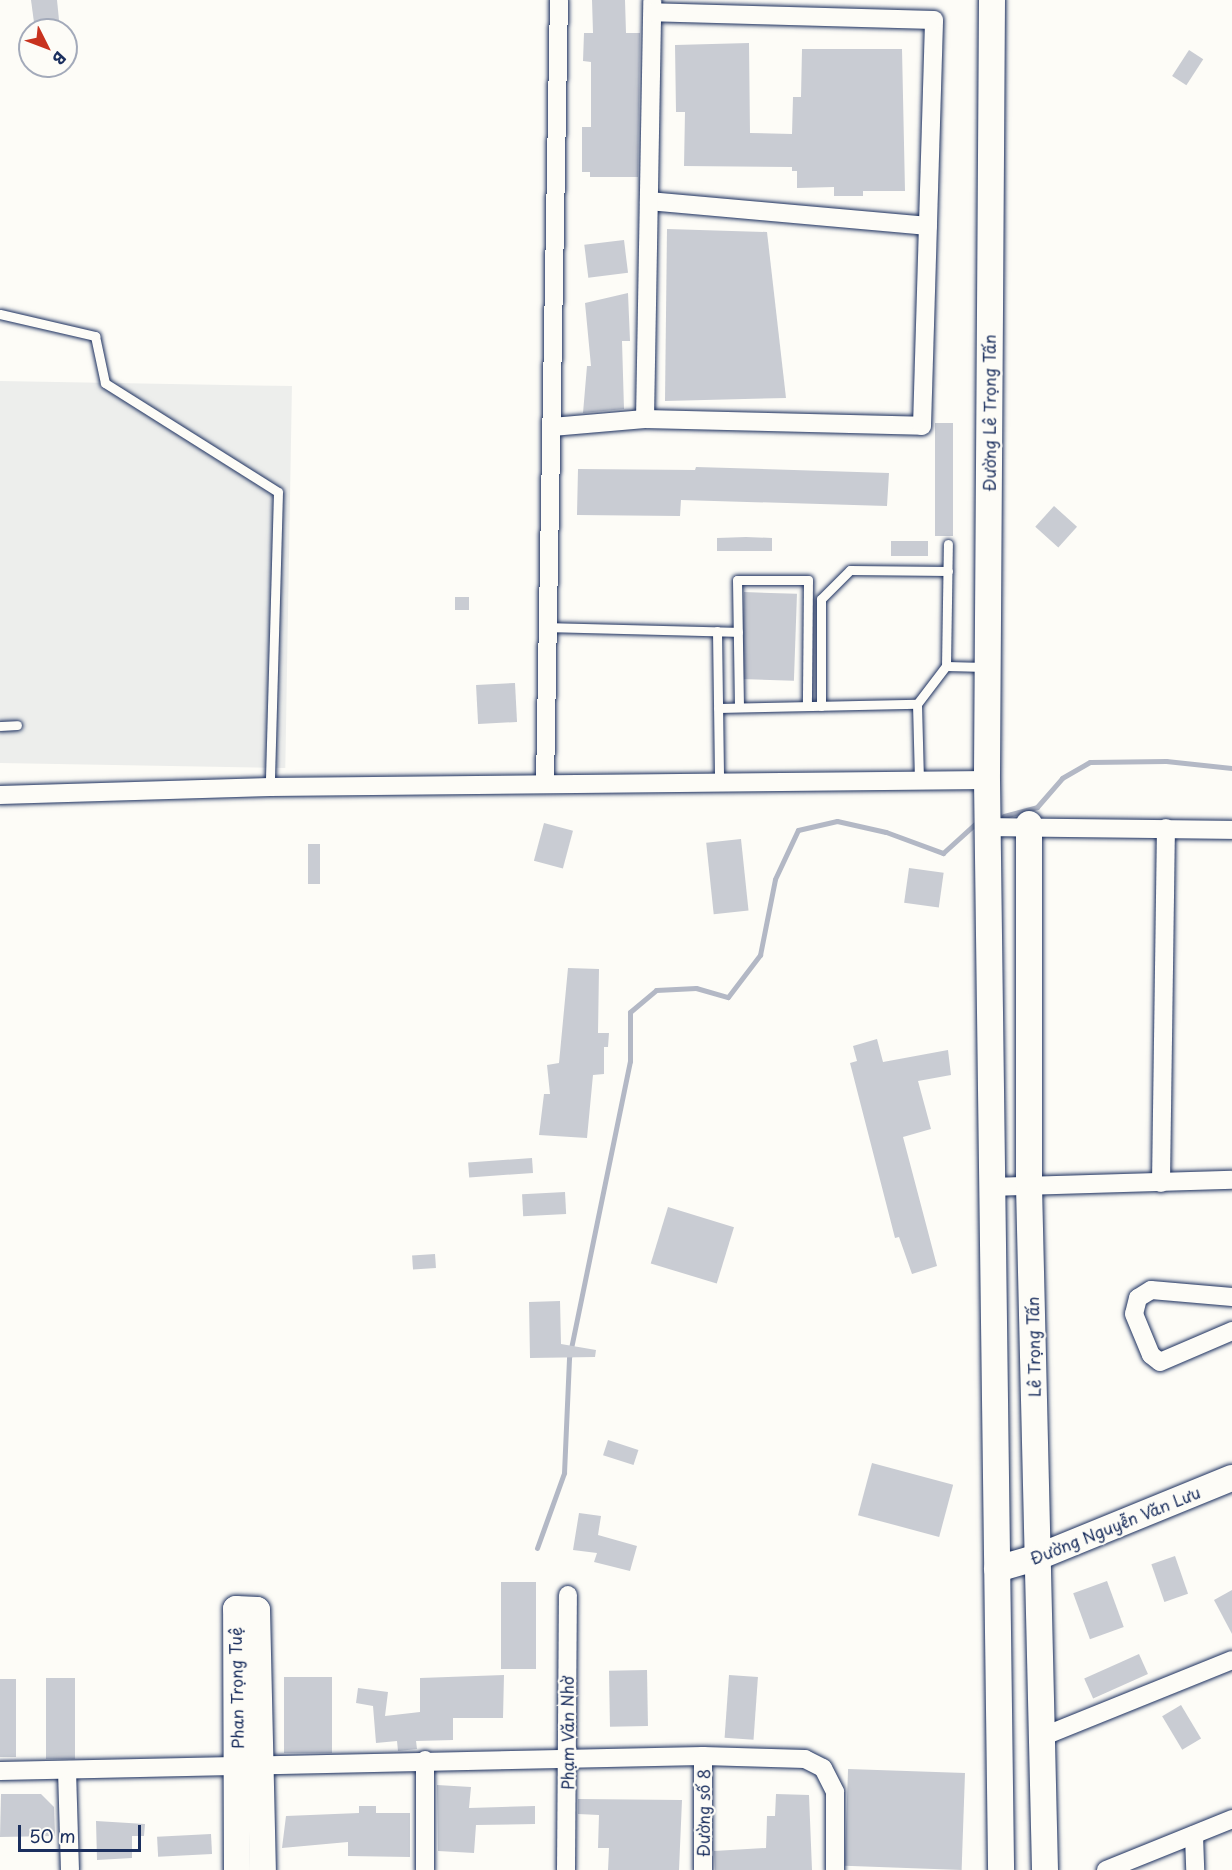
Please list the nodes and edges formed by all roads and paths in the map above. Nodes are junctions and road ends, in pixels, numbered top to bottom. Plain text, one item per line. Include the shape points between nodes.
1 (559, 0) edge
2 (992, 0) edge
3 (652, 6) edge
4 (649, 201) junction
5 (928, 226) junction
6 (0, 314) edge
7 (645, 419) junction
8 (552, 427) junction
9 (948, 544) dead end
10 (948, 571) junction
11 (548, 627) junction
12 (717, 631) junction
13 (738, 632) junction
14 (946, 666) junction
15 (988, 667) junction
16 (917, 704) junction
17 (807, 706) junction
18 (821, 706) junction
19 (740, 707) junction
20 (718, 708) junction
21 (17, 725) dead end
22 (0, 726) edge
23 (919, 780) junction
24 (987, 780) junction
25 (719, 782) junction
26 (545, 784) junction
27 (270, 787) junction
28 (0, 795) edge
29 (1029, 824) junction
30 (990, 827) junction
31 (1166, 828) junction
32 (1232, 830) edge
33 (1232, 1180) edge
34 (1161, 1183) junction
35 (1029, 1186) junction
36 (990, 1187) junction
37 (1232, 1297) edge
38 (1232, 1331) edge
39 (1232, 1478) edge
40 (1038, 1557) junction
41 (997, 1569) junction
42 (568, 1595) dead end
43 (1232, 1660) edge
44 (1044, 1736) junction
45 (703, 1756) junction
46 (566, 1758) junction
47 (425, 1760) junction
48 (249, 1765) junction
49 (67, 1770) junction
50 (0, 1771) edge
51 (1232, 1819) edge
52 (1194, 1835) junction
53 (70, 1870) edge
54 (237, 1870) edge
55 (262, 1870) edge
56 (425, 1870) edge
57 (566, 1870) edge
58 (703, 1870) edge
59 (835, 1870) edge
60 (1001, 1870) edge
61 (1045, 1870) edge
62 (1106, 1870) edge
63 (1195, 1870) edge

1 - 8 street
2 - 15 street, Đường Lê Trọng Tấn
3 - 4 street
3 - 5 street via 934,20
4 - 5 street
4 - 7 street
5 - 7 street via 922,426
6 - 27 lane via 95,336 105,383 278,492
7 - 8 street
8 - 11 street
9 - 10 lane
10 - 14 lane
10 - 18 lane via 850,570 821,599
11 - 12 lane
11 - 26 street
12 - 13 lane
12 - 20 lane
13 - 17 lane via 737,580 808,580
13 - 19 lane
14 - 15 lane
14 - 16 lane
15 - 24 street, Đường Lê Trọng Tấn
16 - 18 lane
16 - 23 lane
17 - 18 lane
17 - 19 lane
19 - 20 lane
20 - 25 lane
21 - 22 lane
23 - 24 street
23 - 25 street
24 - 30 street, Đường Lê Trọng Tấn
25 - 26 street
26 - 27 street
27 - 28 street
29 - 30 street
29 - 31 street
29 - 35 street, Lê Trọng Tấn
30 - 36 street
31 - 32 street
31 - 34 street
33 - 34 street
34 - 35 street
35 - 36 street
35 - 40 street, Lê Trọng Tấn
36 - 41 street
37 - 38 street via 1151,1290 1138,1298 1134,1314 1151,1356 1160,1362
39 - 40 street, Đường Nguyễn Văn Lưu
40 - 41 street, Đường Nguyễn Văn Lưu
40 - 44 street, Lê Trọng Tấn
41 - 60 street
42 - 46 street, Phạm Văn Nhờ
43 - 44 street
44 - 61 street, Lê Trọng Tấn
45 - 46 street
45 - 58 street, Đường số 8
45 - 59 street via 805,1759 823,1768 835,1792
46 - 47 street
46 - 57 street, Phạm Văn Nhờ
47 - 48 street
47 - 56 street
48 - 48 street, Phan Trọng Tuệ via 257,1610 236,1609
48 - 49 street
48 - 54 street, Phan Trọng Tuệ
48 - 55 street, Phan Trọng Tuệ
49 - 50 street
49 - 53 street
51 - 52 street
52 - 62 street
52 - 63 street

